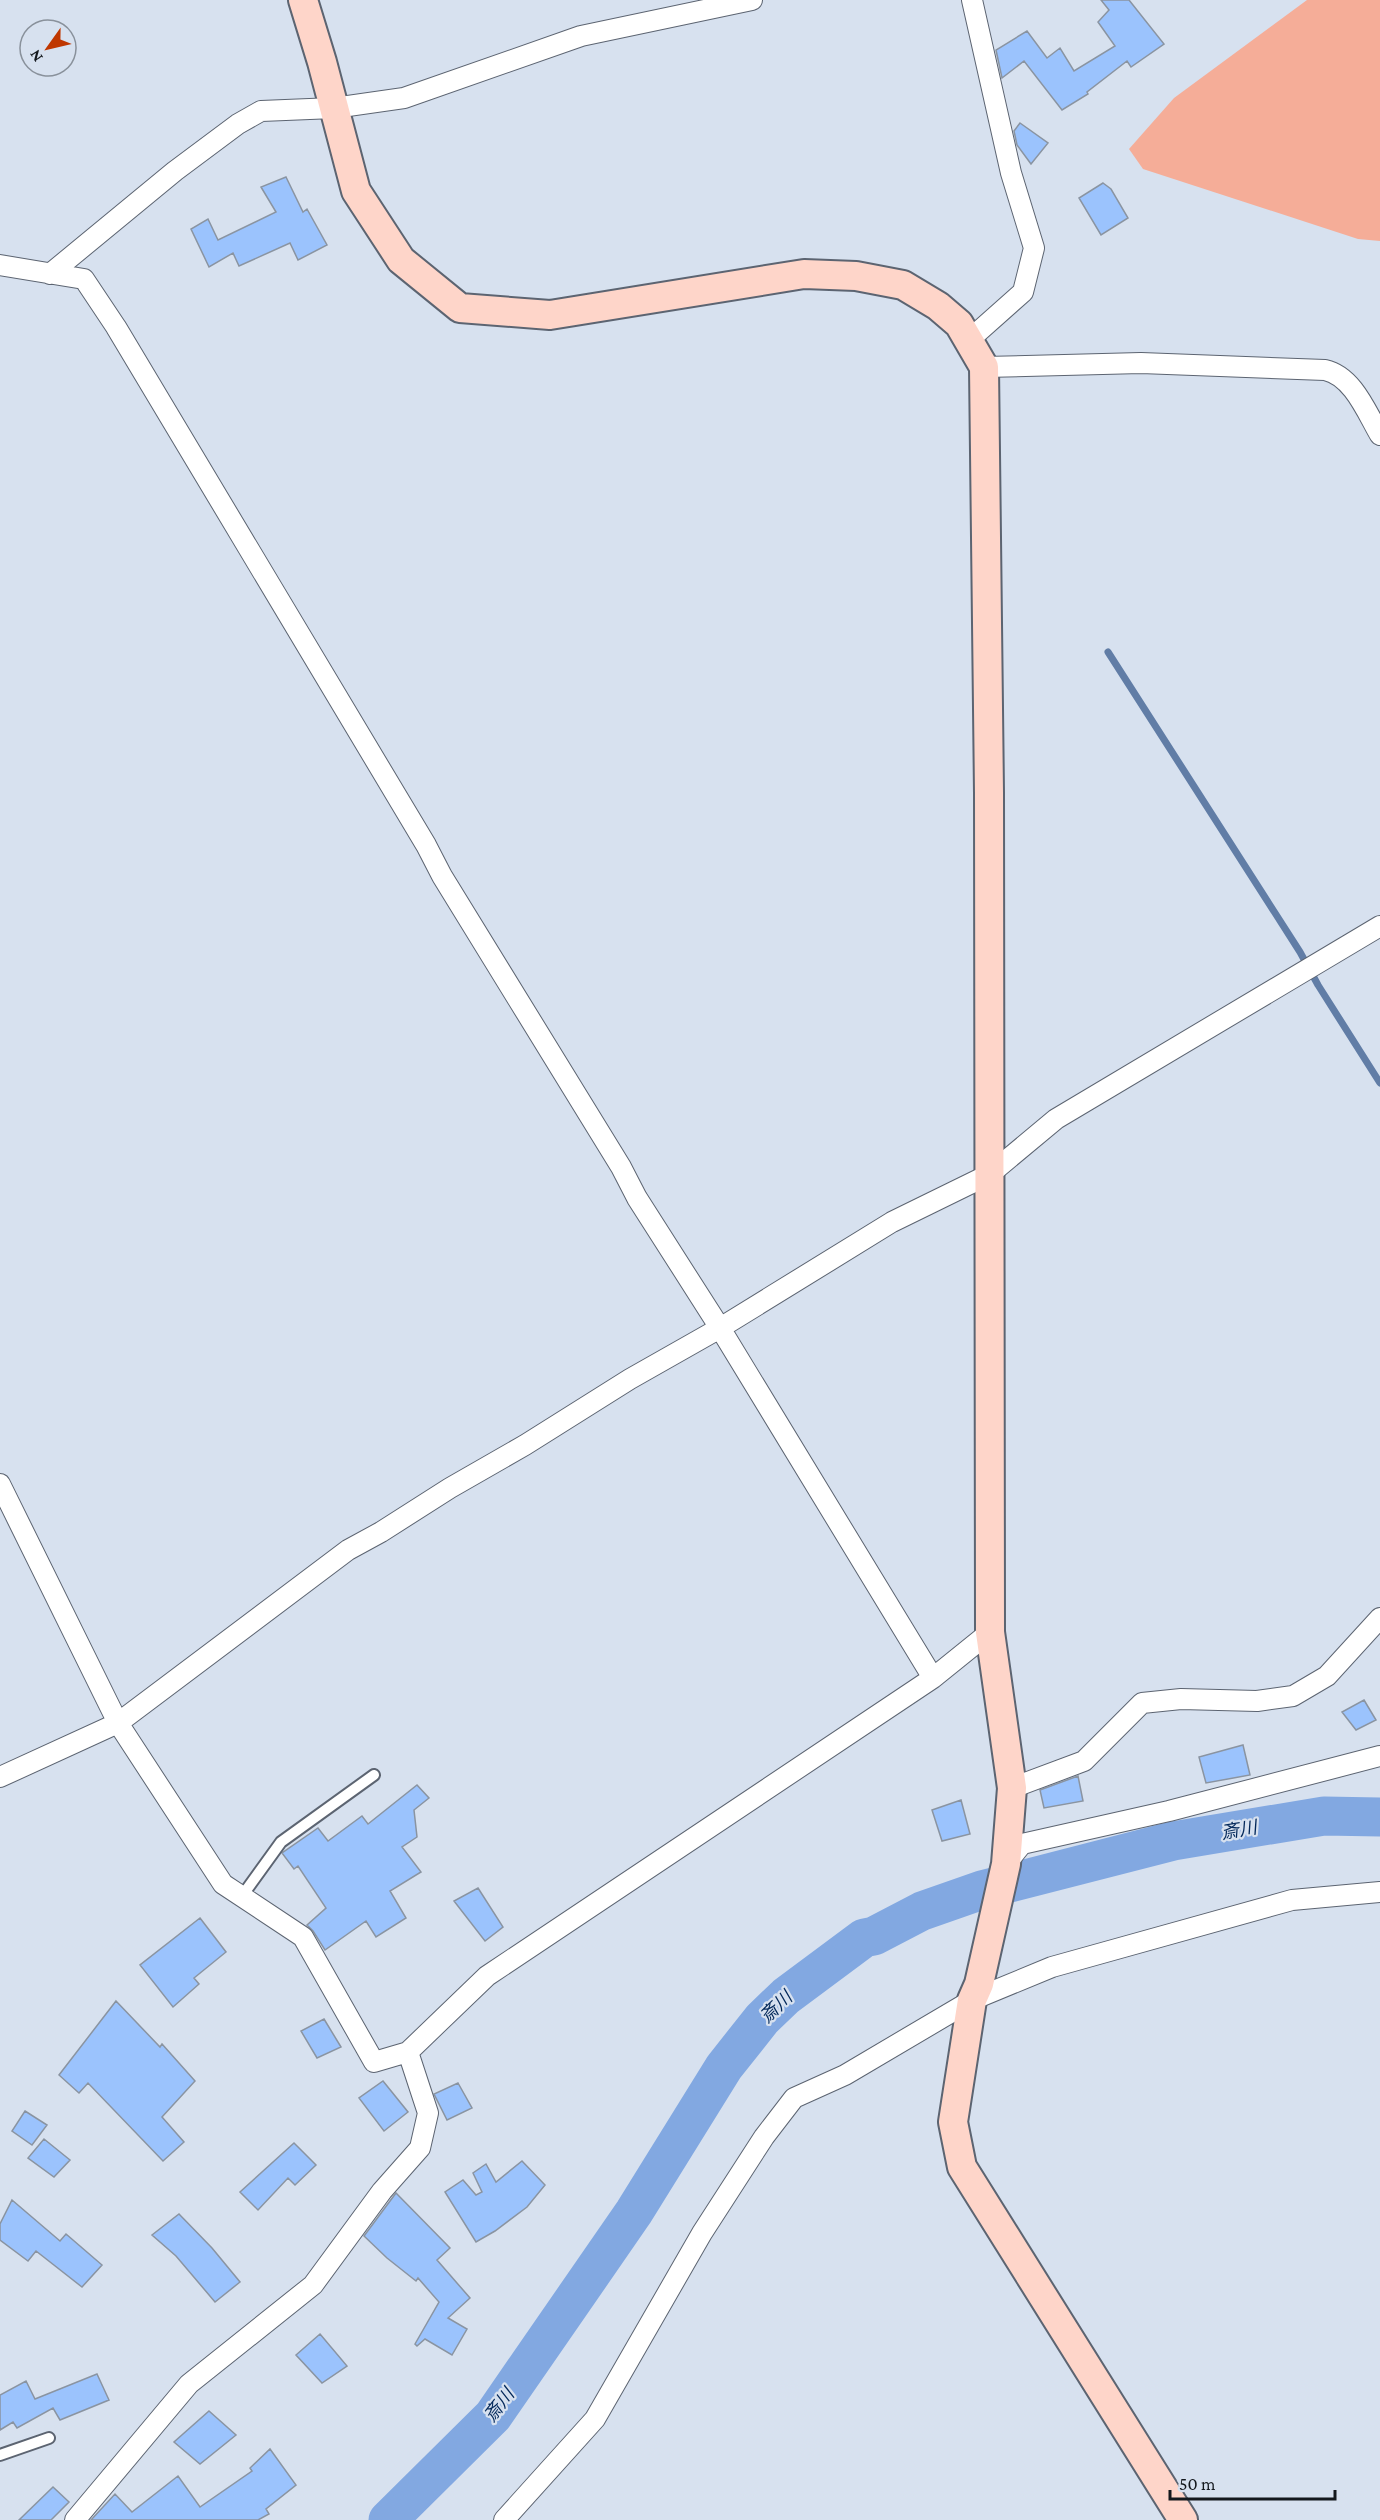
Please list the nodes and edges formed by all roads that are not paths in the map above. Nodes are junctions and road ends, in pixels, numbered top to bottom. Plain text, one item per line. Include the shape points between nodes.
1 (303, 0) edge
2 (752, 0) edge
3 (972, 0) edge
4 (334, 108) junction
5 (0, 265) edge
6 (50, 274) junction
7 (969, 340) junction
8 (984, 367) junction
9 (1380, 435) edge
10 (1380, 926) edge
11 (990, 1174) junction
12 (720, 1328) junction
13 (0, 1484) edge
14 (1380, 1618) edge
15 (990, 1632) junction
16 (933, 1678) junction
17 (118, 1723) junction
18 (1380, 1756) edge
19 (374, 1775) dead end
20 (0, 1777) edge
21 (1012, 1788) junction
22 (1006, 1864) junction
23 (1380, 1892) edge
24 (242, 1896) junction
25 (975, 1992) junction
26 (408, 2052) junction
27 (49, 2438) dead end
28 (0, 2455) edge
29 (75, 2520) edge
30 (504, 2520) edge
31 (1183, 2520) edge

1 - 4 street
2 - 4 street via 580,36 404,98
3 - 7 street via 1011,173 1034,248 1023,292
4 - 6 street via 261,111 238,124
4 - 7 street via 356,191 401,260 460,308 550,315 804,273 856,276 903,285 938,306 959,324
5 - 6 street
6 - 12 street via 84,279 116,327 442,876
7 - 8 street
8 - 9 street via 1141,363 1325,370 1339,375 1351,387
8 - 11 street
10 - 11 street via 1056,1119
11 - 12 street via 892,1222
11 - 15 street
12 - 16 street
12 - 17 street via 348,1550
13 - 17 street
14 - 21 street via 1327,1676 1293,1696 1257,1701 1181,1699 1142,1703 1084,1761
15 - 16 street
15 - 21 street
16 - 26 street via 487,1976
17 - 20 street
17 - 24 street via 223,1884
18 - 22 street via 1168,1812 1022,1844
19 - 24 lane via 281,1842
21 - 22 street
22 - 25 street
23 - 25 street via 1292,1900
24 - 26 street via 303,1937 374,2062
25 - 30 street via 845,2075 794,2098 702,2233 595,2419
25 - 31 street via 953,2122 962,2167
26 - 29 street via 428,2113 420,2148 381,2191 313,2284 189,2384
27 - 28 lane

